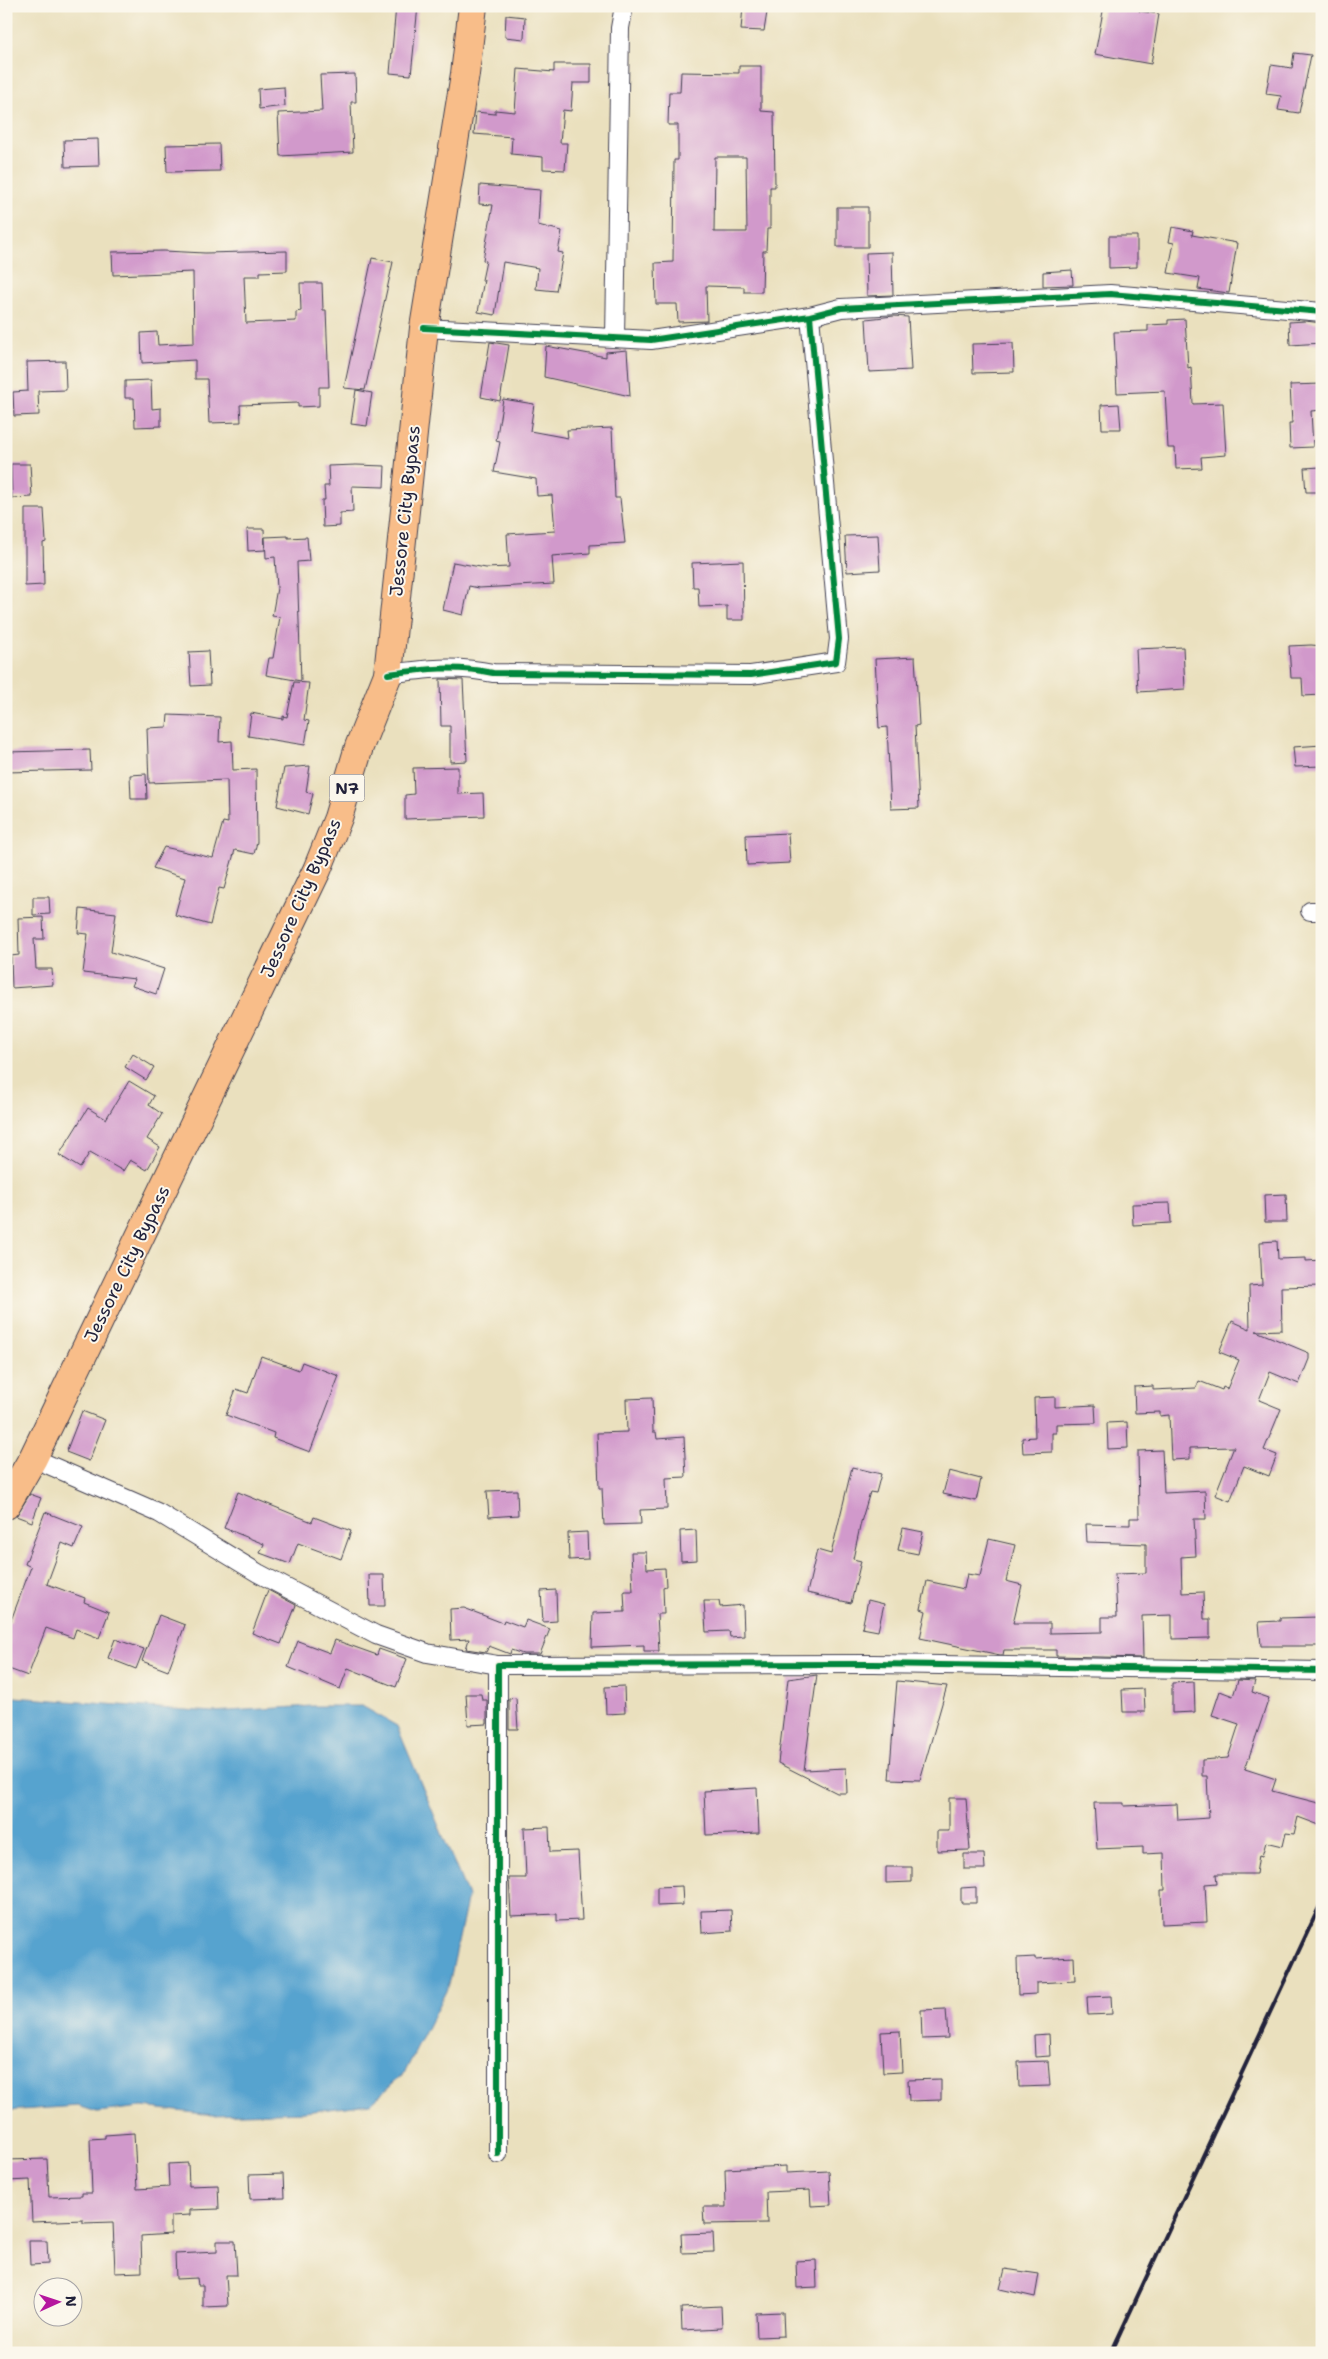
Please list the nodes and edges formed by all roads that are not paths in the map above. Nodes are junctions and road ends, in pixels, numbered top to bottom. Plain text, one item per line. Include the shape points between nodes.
1 (473, 6) edge
2 (624, 6) edge
3 (1322, 312) edge
4 (810, 316) junction
5 (424, 328) junction
6 (615, 338) junction
7 (388, 674) junction
8 (33, 1458) junction
9 (6, 1505) edge
10 (498, 1665) junction
11 (1322, 1671) edge
12 (498, 2154) dead end

1 - 5 highway, Jessore City Bypass / N7
2 - 6 street via 620,28
3 - 4 street via 1110,294 841,308
4 - 6 street via 651,340
4 - 7 street via 839,639 836,662 751,675 493,673 443,667
5 - 6 street
5 - 7 highway, Jessore City Bypass / N7
7 - 8 highway, Jessore City Bypass / N7 via 359,746 338,818 317,870
8 - 9 highway, Jessore City Bypass / N7
8 - 10 street via 159,1512 258,1573 376,1635 427,1653
10 - 11 street via 873,1664
10 - 12 street

